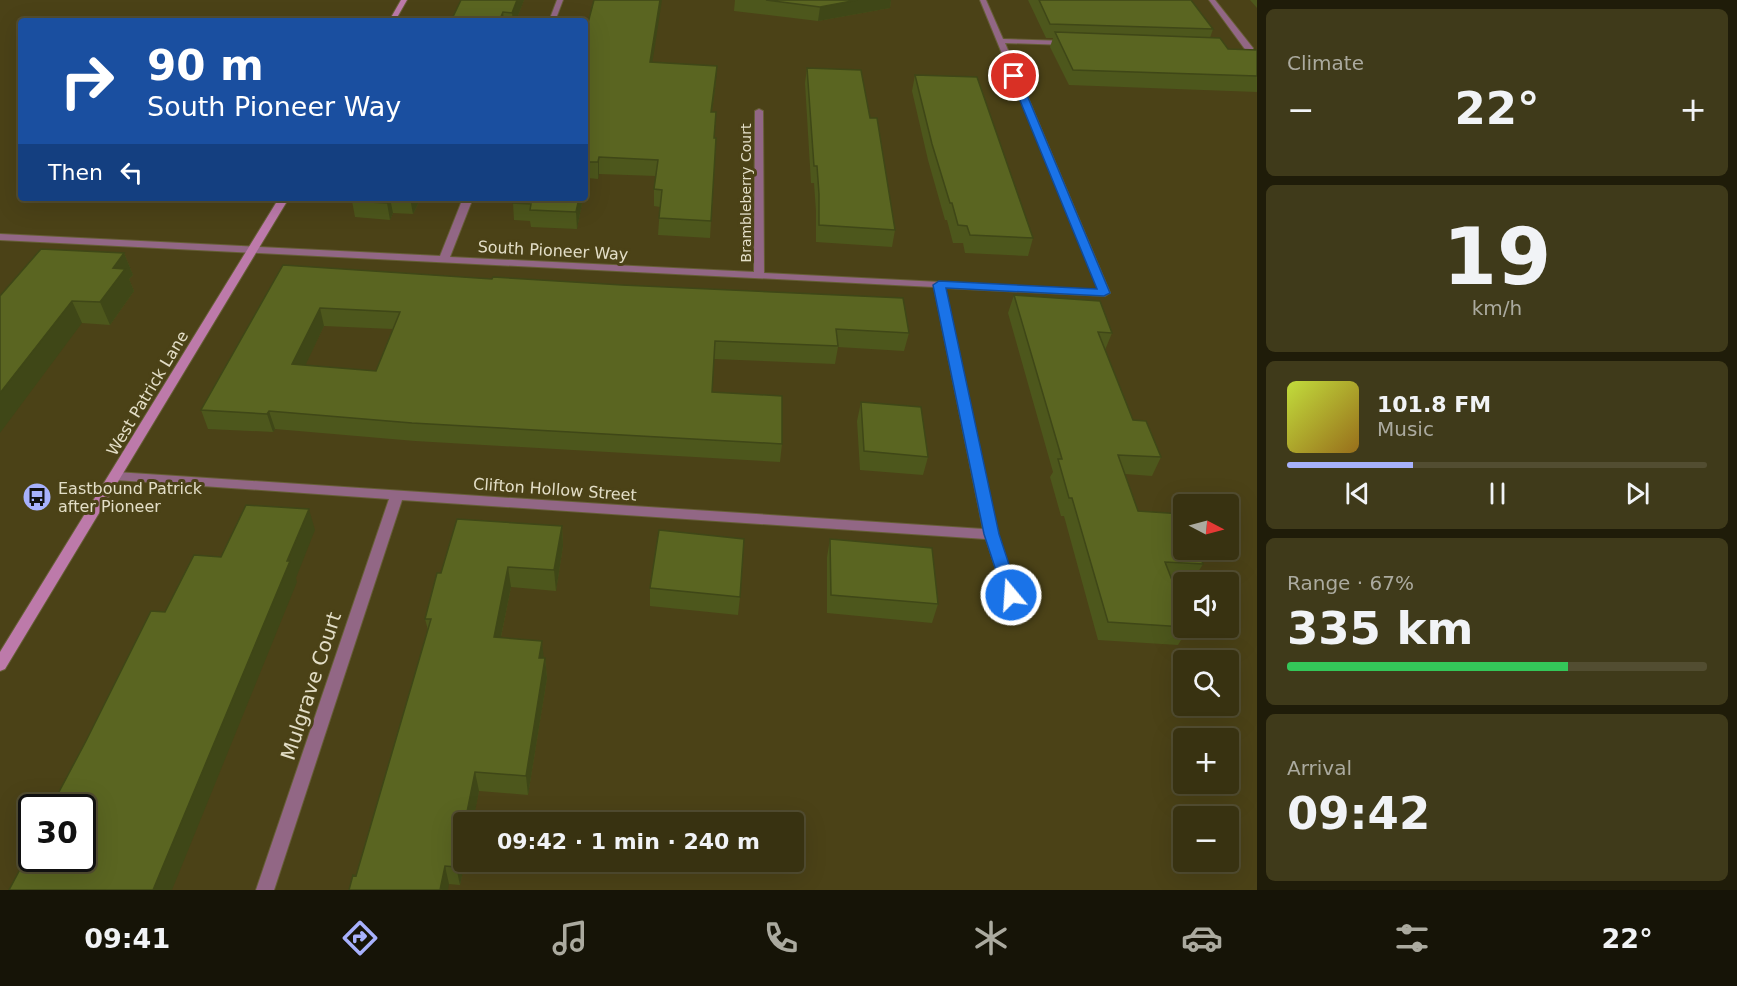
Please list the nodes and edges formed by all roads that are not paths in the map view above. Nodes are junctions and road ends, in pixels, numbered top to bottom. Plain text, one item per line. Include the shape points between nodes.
1 (404, 0) edge
2 (560, 0) edge
3 (983, 0) edge
4 (1212, 0) edge
5 (394, 18) edge
6 (553, 18) edge
7 (1000, 41) junction
8 (1071, 44) edge
9 (1238, 50) edge
10 (1253, 50) edge
11 (759, 111) dead end
12 (282, 201) edge
13 (467, 201) edge
14 (5, 237) edge
15 (0, 248) edge
16 (253, 250) junction
17 (444, 259) junction
18 (759, 275) junction
19 (939, 285) junction
20 (116, 476) junction
21 (397, 495) junction
22 (992, 534) junction
23 (1018, 615) dead end
24 (0, 665) edge
25 (265, 890) edge

1 - 5 street
2 - 6 street
3 - 7 street
4 - 10 street
7 - 8 street
7 - 19 street, South Pioneer Way via 1104,293
9 - 10 street
11 - 18 street, Brambleberry Court
12 - 16 street, West Patrick Lane
13 - 17 street
14 - 15 street
14 - 16 street, South Pioneer Way
16 - 17 street, South Pioneer Way
16 - 20 street, West Patrick Lane
17 - 18 street, South Pioneer Way
18 - 19 street, South Pioneer Way
19 - 22 street
20 - 21 street, Clifton Hollow Street
20 - 24 street, West Patrick Lane
21 - 22 street, Clifton Hollow Street
21 - 25 street, Mulgrave Court
22 - 23 street

